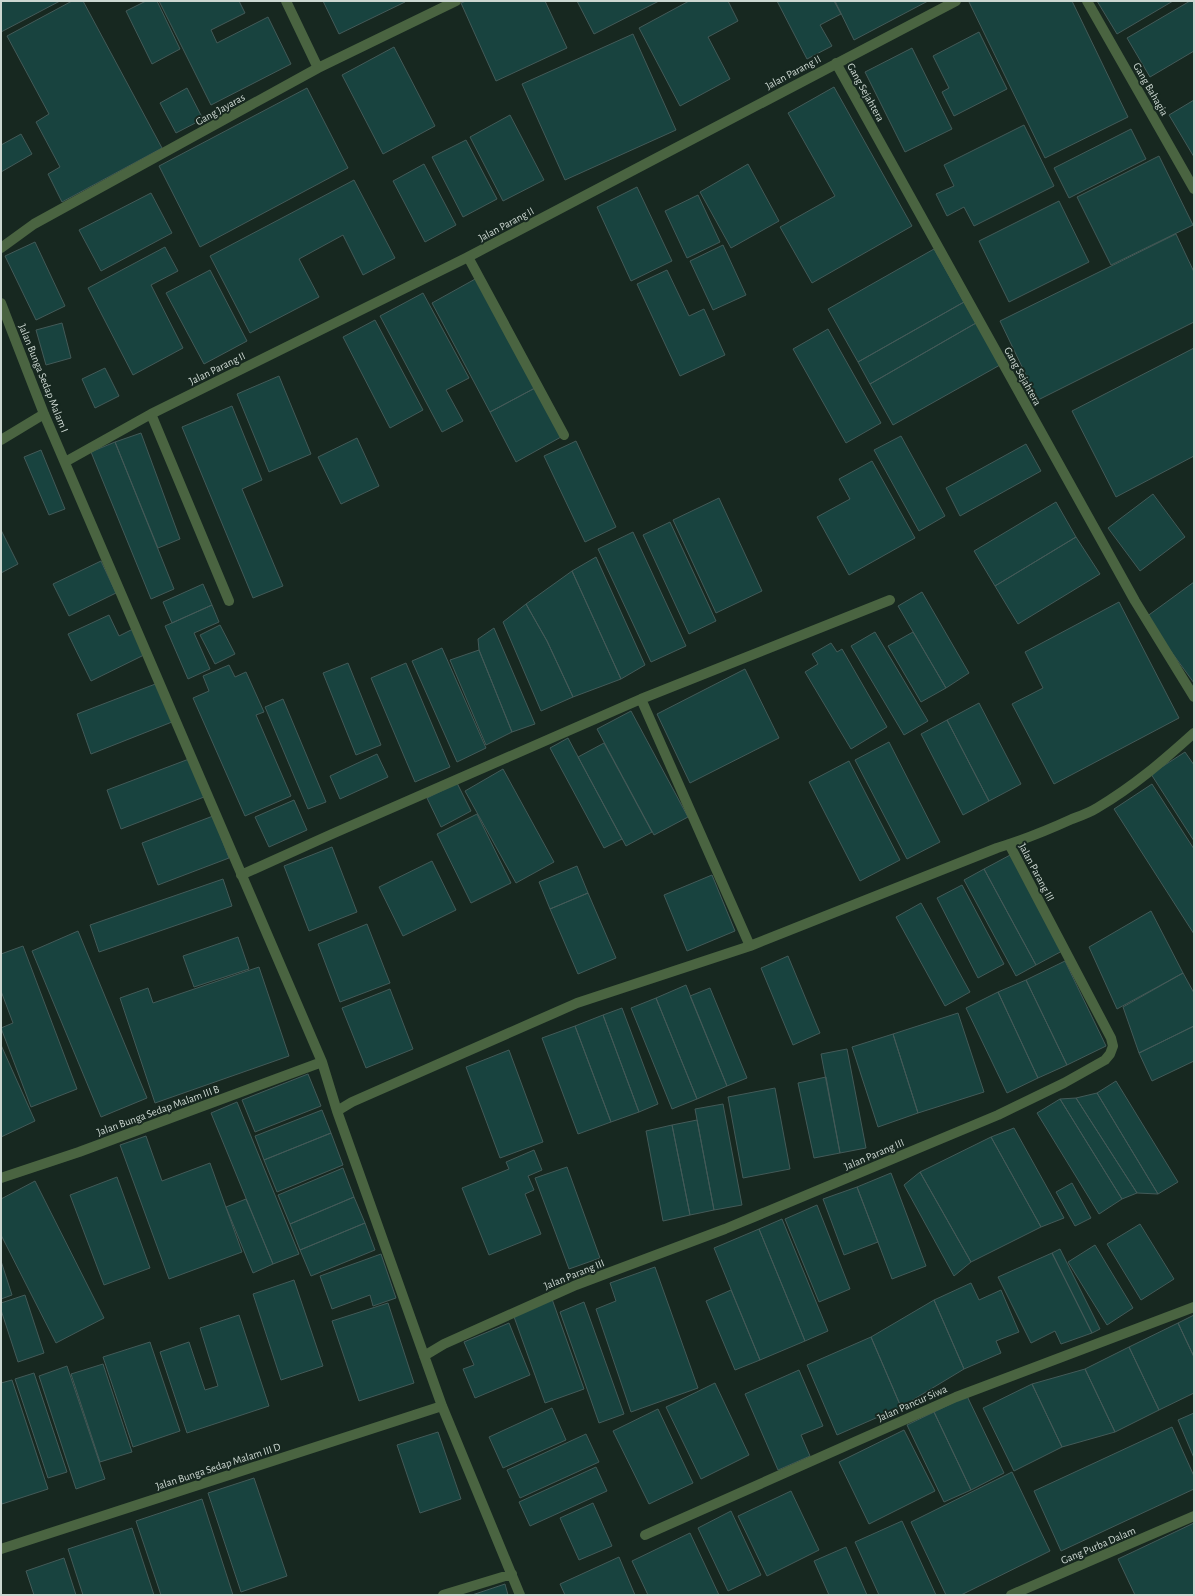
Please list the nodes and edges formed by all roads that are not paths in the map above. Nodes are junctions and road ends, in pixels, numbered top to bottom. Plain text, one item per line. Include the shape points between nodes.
1 (286, 1) edge
2 (456, 1) edge
3 (956, 1) edge
4 (1087, 1) edge
5 (836, 63) junction
6 (318, 68) junction
7 (1194, 189) edge
8 (1, 248) edge
9 (468, 257) junction
10 (1, 303) edge
11 (44, 414) junction
12 (151, 414) junction
13 (564, 435) dead end
14 (1, 440) edge
15 (65, 462) junction
16 (890, 600) dead end
17 (229, 601) dead end
18 (1194, 697) edge
19 (640, 699) junction
20 (1194, 733) edge
21 (1009, 844) junction
22 (241, 875) junction
23 (750, 946) junction
24 (322, 1062) junction
25 (337, 1111) junction
26 (1, 1178) edge
27 (1194, 1307) edge
28 (424, 1356) junction
29 (442, 1406) junction
30 (1194, 1516) edge
31 (646, 1535) dead end
32 (1, 1549) edge
33 (512, 1574) junction
34 (443, 1595) edge
35 (520, 1595) edge
36 (1012, 1595) edge

1 - 6 street
2 - 6 street, Gang Jayaras
3 - 5 street, Jalan Parang II
4 - 7 street, Gang Bahagia
5 - 9 street, Jalan Parang II
5 - 18 street, Gang Sejahtera via 1135,602
6 - 8 street, Gang Jayaras via 34,224
9 - 12 street, Jalan Parang II
9 - 13 street
10 - 11 street, Jalan Bunga Sedap Malam I
11 - 14 street
11 - 15 street, Jalan Bunga Sedap Malam I
12 - 15 street, Jalan Parang II
12 - 17 street
15 - 22 street, Jalan Bunga Sedap Malam I
16 - 19 street
19 - 22 street
19 - 23 street
20 - 21 street, Jalan Parang III via 1156,768 1096,809
21 - 23 street, Jalan Parang III
21 - 28 street, Jalan Parang III via 1111,1038 1113,1046 1105,1060 998,1116 725,1229 576,1285 444,1344
22 - 24 street, Jalan Bunga Sedap Malam I
23 - 25 street, Jalan Parang III via 577,1003 352,1102
24 - 25 street, Jalan Bunga Sedap Malam I
24 - 26 street, Jalan Bunga Sedap Malam III B via 79,1152
25 - 28 street, Jalan Bunga Sedap Malam I
27 - 31 street, Jalan Pancur Siwa via 956,1397
28 - 29 street, Jalan Bunga Sedap Malam I
29 - 32 street, Jalan Bunga Sedap Malam III D
29 - 33 street, Jalan Bunga Sedap Malam I
30 - 36 street, Gang Purba Dalam
33 - 34 street
33 - 35 street, Jalan Bunga Sedap Malam I

